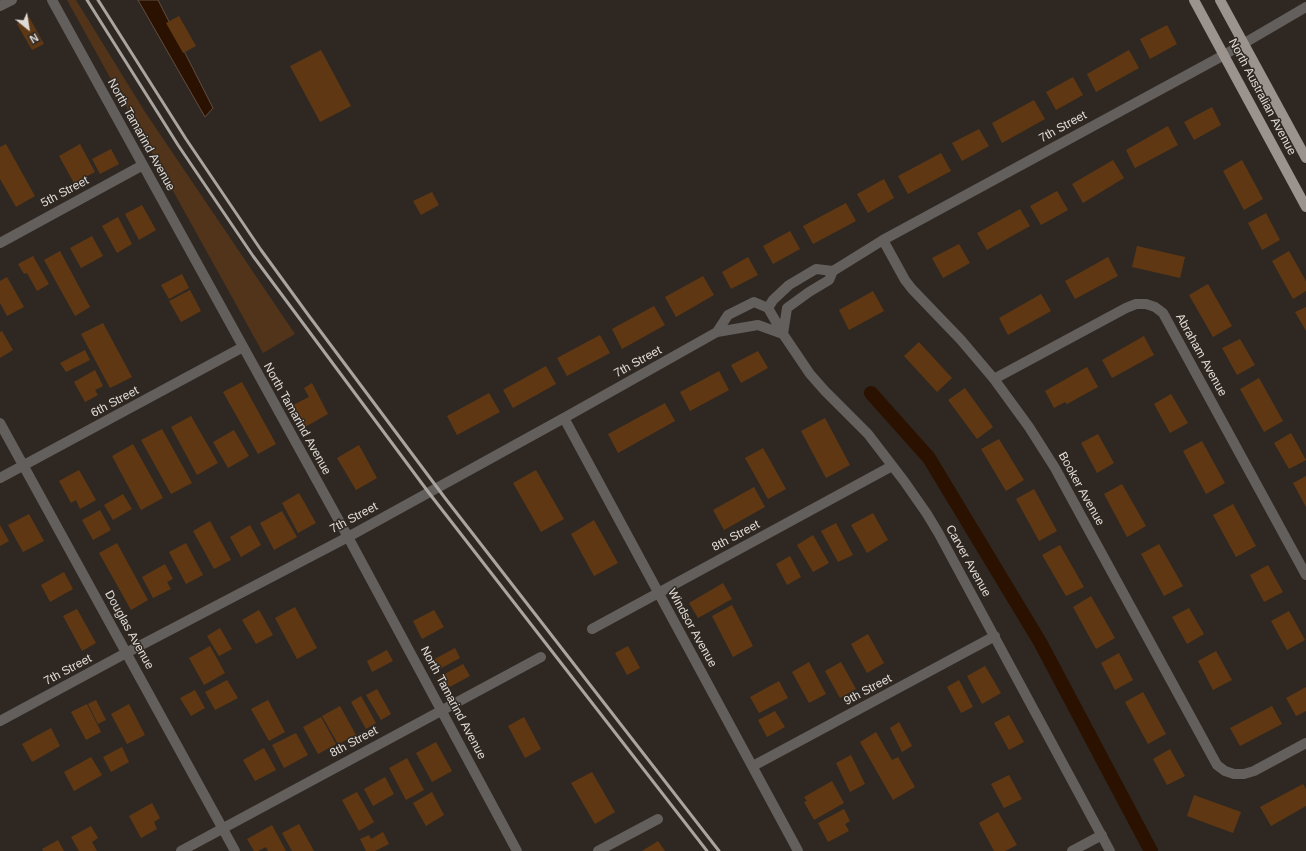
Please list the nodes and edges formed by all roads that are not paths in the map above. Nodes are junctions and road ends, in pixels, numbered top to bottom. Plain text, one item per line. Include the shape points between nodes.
1 (12, 0) edge
2 (52, 0) edge
3 (1194, 0) edge
4 (1220, 0) edge
5 (0, 6) edge
6 (1306, 7) edge
7 (1244, 43) junction
8 (1224, 55) junction
9 (1306, 158) edge
10 (143, 165) junction
11 (1306, 207) edge
12 (883, 240) junction
13 (0, 243) edge
14 (833, 271) junction
15 (768, 308) junction
16 (717, 332) junction
17 (783, 334) junction
18 (243, 347) junction
19 (994, 379) junction
20 (564, 418) junction
21 (0, 423) edge
22 (24, 466) junction
23 (892, 466) junction
24 (0, 478) edge
25 (348, 537) junction
26 (1306, 575) edge
27 (658, 593) junction
28 (592, 629) dead end
29 (995, 636) junction
30 (126, 653) junction
31 (541, 657) dead end
32 (442, 710) junction
33 (0, 721) edge
34 (1306, 742) edge
35 (753, 766) junction
36 (658, 819) dead end
37 (222, 828) junction
38 (1102, 835) junction
39 (180, 851) edge
40 (235, 851) edge
41 (517, 851) edge
42 (598, 851) edge
43 (798, 851) edge
44 (1072, 851) edge
45 (1110, 851) edge

1 - 5 street
2 - 10 street, North Tamarind Avenue
3 - 8 main road, North Australian Avenue
4 - 7 main road, North Australian Avenue
6 - 7 street, 7th Street
7 - 8 street, 7th Street
7 - 9 main road, North Australian Avenue
8 - 11 main road, North Australian Avenue
8 - 12 street, 7th Street
10 - 13 street, 5th Street
10 - 18 street, North Tamarind Avenue
12 - 14 street, 7th Street
12 - 19 street, Booker Avenue via 912,289
14 - 15 street via 816,270 789,285
14 - 17 street, 7th Street via 829,280 787,308
15 - 16 street, 7th Street via 754,302 728,315
15 - 17 street, Carver Avenue
16 - 17 street, 7th Street via 758,325
16 - 20 street, 7th Street
17 - 23 street, Carver Avenue via 810,374 868,434
18 - 22 street, 6th Street
18 - 25 street, North Tamarind Avenue
19 - 26 street, Abraham Avenue via 1126,308 1136,304 1155,307 1163,313
19 - 34 street, Booker Avenue via 1029,426 1055,468 1217,765 1225,771 1244,774
20 - 25 street, 7th Street
20 - 27 street, Windsor Avenue
21 - 22 street, Douglas Avenue
22 - 24 street, 6th Street
22 - 30 street, Douglas Avenue
23 - 27 street, 8th Street
23 - 29 street, Carver Avenue via 939,534
25 - 30 street, 7th Street
25 - 32 street, North Tamarind Avenue
27 - 28 street, 8th Street
27 - 35 street, Windsor Avenue
29 - 35 street, 9th Street
29 - 38 street, Carver Avenue
30 - 33 street, 7th Street
30 - 37 street, Douglas Avenue
31 - 32 street, 8th Street
32 - 37 street, 8th Street
32 - 41 street, North Tamarind Avenue
35 - 43 street, Windsor Avenue
36 - 42 street
37 - 39 street, 8th Street
37 - 40 street, Douglas Avenue
38 - 44 street
38 - 45 street, Carver Avenue

